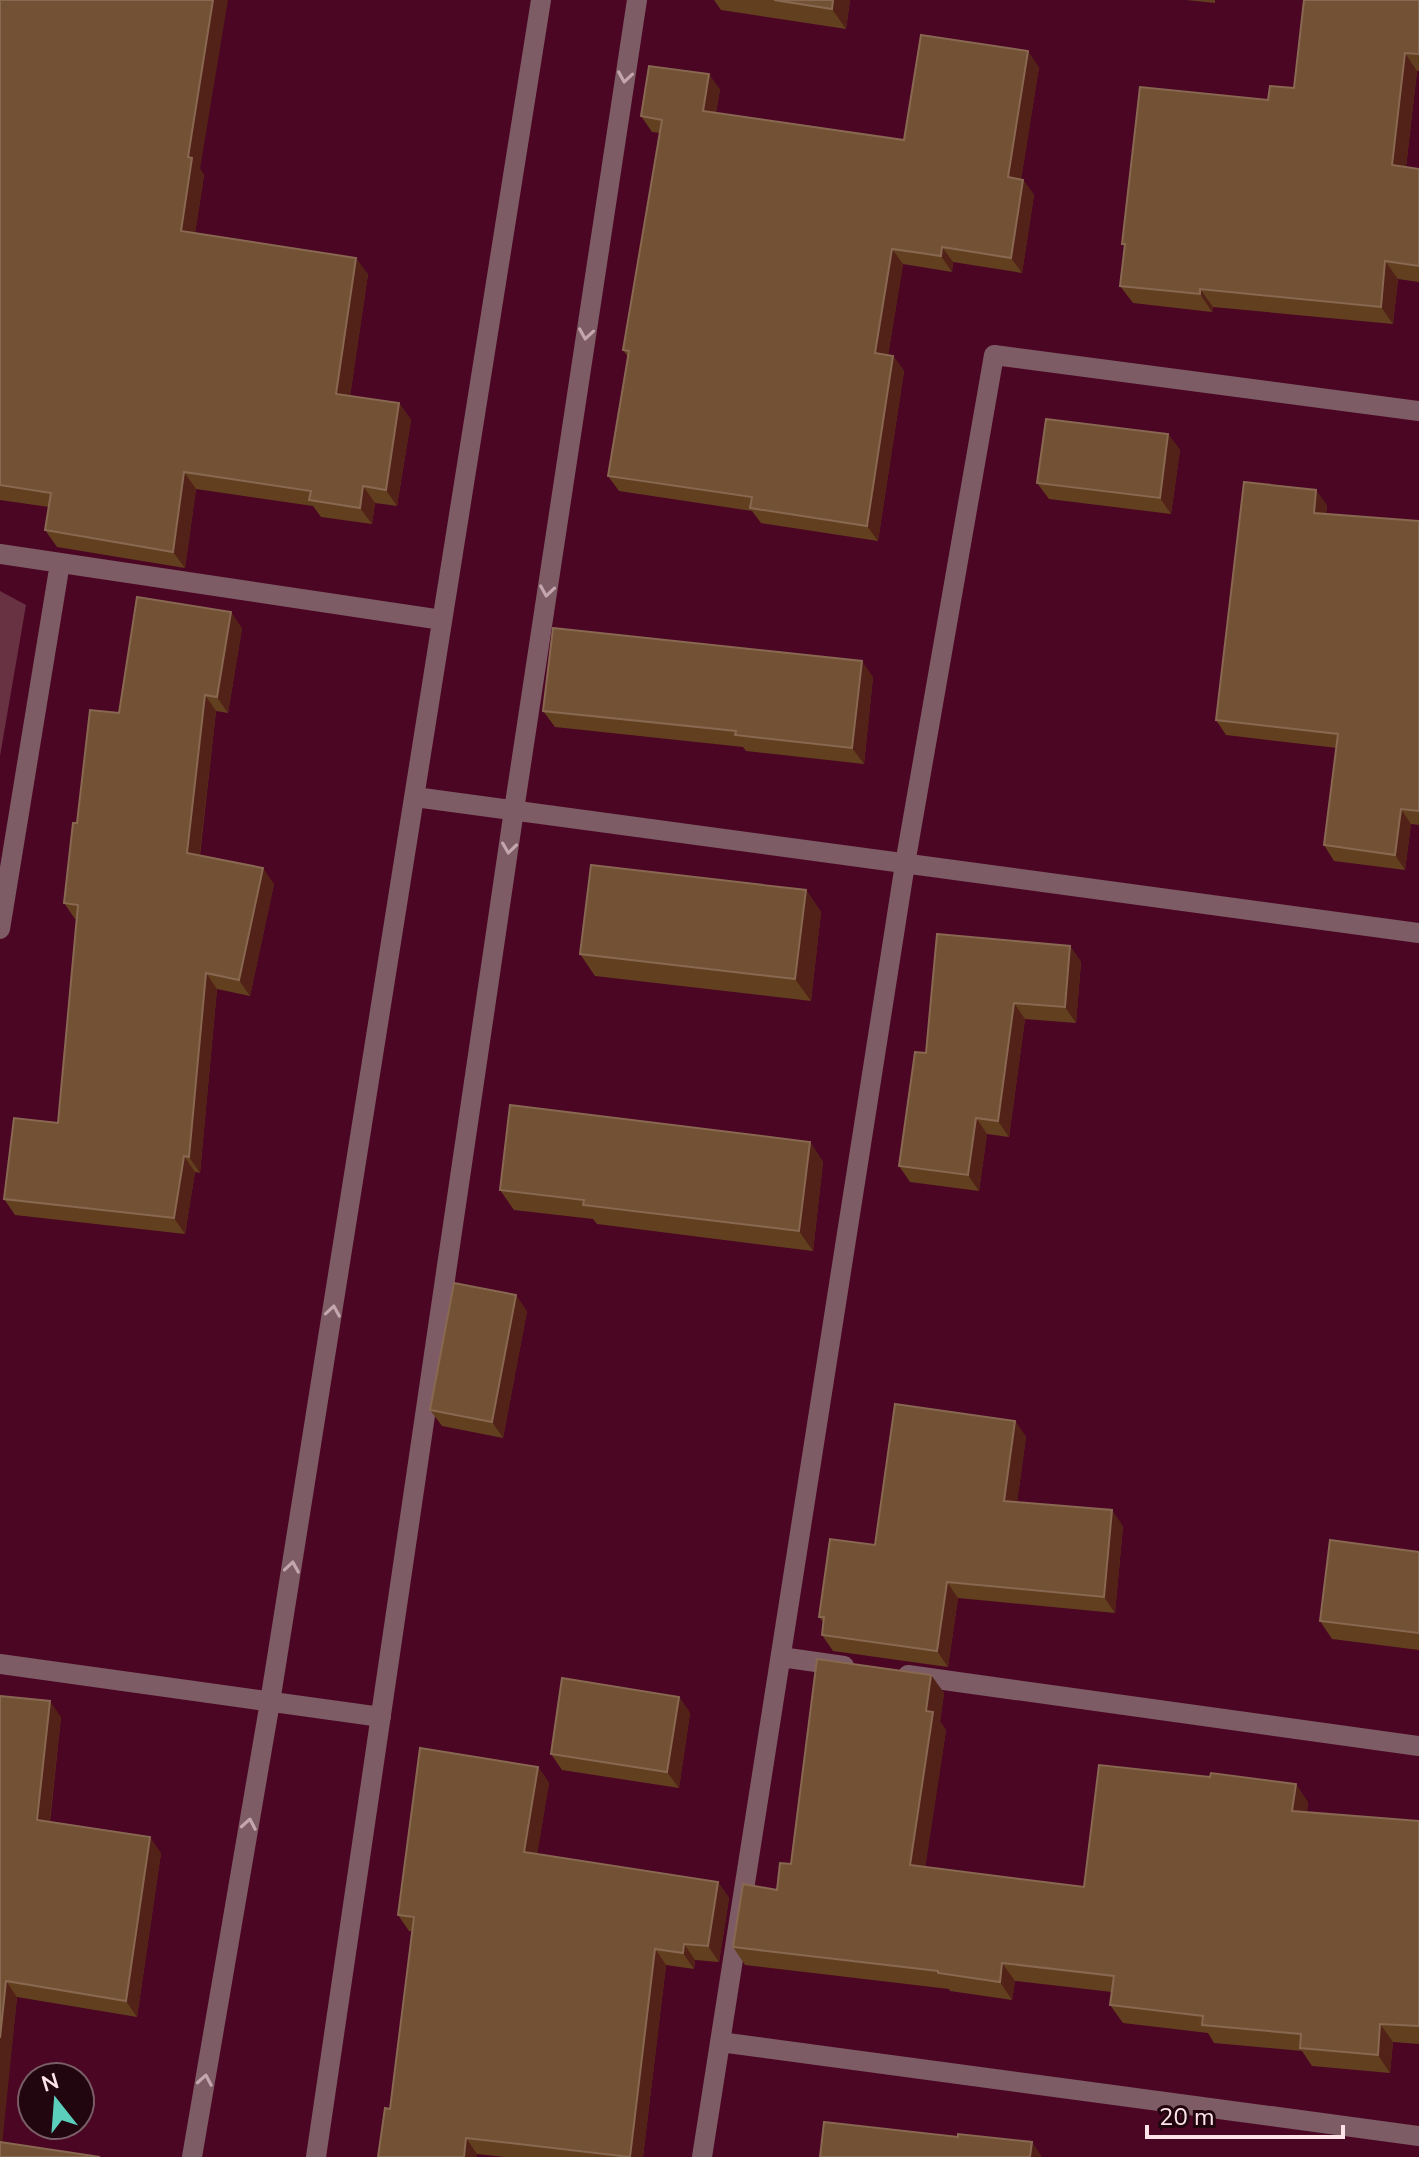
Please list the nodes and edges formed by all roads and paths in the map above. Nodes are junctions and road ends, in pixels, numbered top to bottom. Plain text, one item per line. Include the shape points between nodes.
1 (541, 0) edge
2 (637, 0) edge
3 (1419, 411) edge
4 (0, 554) edge
5 (60, 563) junction
6 (442, 620) junction
7 (415, 797) junction
8 (514, 810) junction
9 (905, 864) junction
10 (0, 929) edge
11 (1419, 933) edge
12 (781, 1657) junction
13 (0, 1664) edge
14 (859, 1668) edge
15 (890, 1672) edge
16 (270, 1702) junction
17 (381, 1717) junction
18 (1419, 1746) edge
19 (720, 2042) junction
20 (1419, 2136) edge
21 (192, 2157) edge
22 (316, 2157) edge
23 (702, 2157) edge

1 - 6 street
2 -> 8 street
3 - 9 street via 994,355
4 - 5 street
5 - 6 street
5 - 10 street
6 - 7 street
7 - 8 street
16 -> 7 street
8 - 9 street
8 -> 17 street
9 - 11 street
9 - 12 street
12 - 14 street
12 - 19 street
13 - 16 street
15 - 18 street
16 - 17 street
21 -> 16 street
17 - 22 street
19 - 20 street
19 - 23 street

